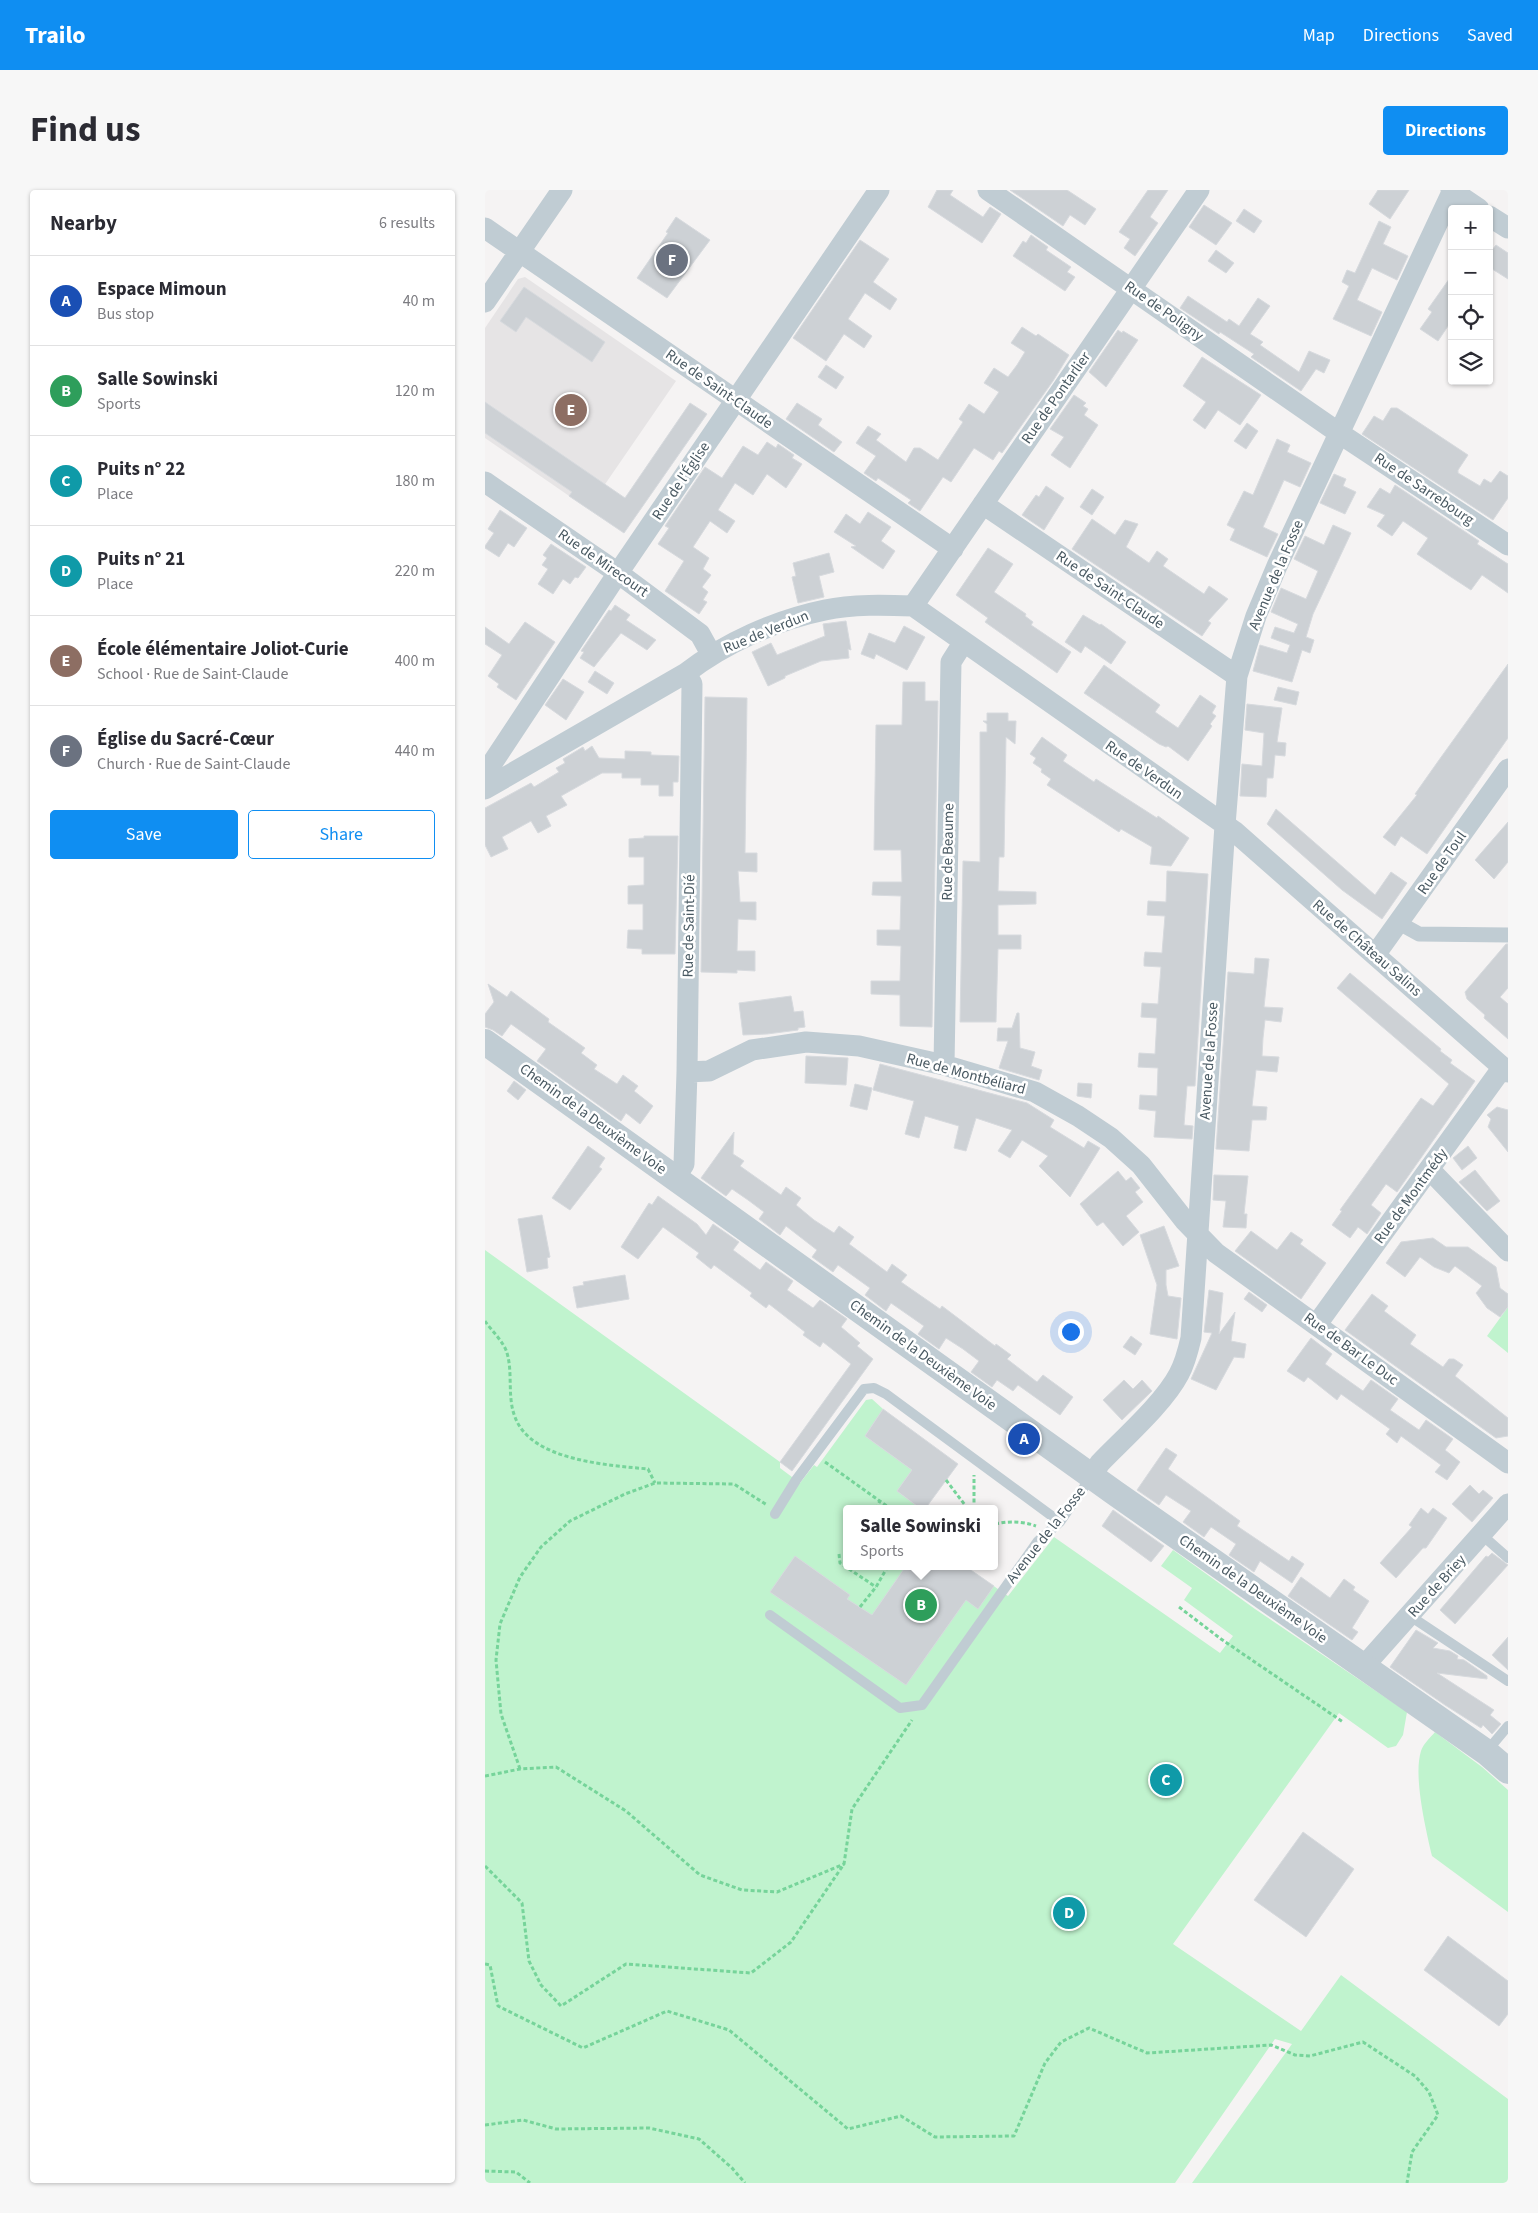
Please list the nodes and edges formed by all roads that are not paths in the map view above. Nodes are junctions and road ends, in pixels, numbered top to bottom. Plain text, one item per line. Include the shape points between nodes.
1 (562, 190) edge
2 (879, 190) edge
3 (988, 190) edge
4 (1199, 190) edge
5 (1452, 190) edge
6 (1473, 205) edge
7 (1493, 219) edge
8 (485, 228) edge
9 (1508, 228) edge
10 (520, 251) junction
11 (1132, 288) junction
12 (485, 302) edge
13 (735, 401) junction
14 (1339, 433) junction
15 (485, 482) edge
16 (983, 504) junction
17 (1508, 545) edge
18 (953, 549) junction
19 (618, 573) junction
20 (913, 606) junction
21 (963, 643) junction
22 (711, 654) junction
23 (686, 673) junction
24 (1237, 676) junction
25 (1508, 769) edge
26 (485, 774) edge
27 (485, 789) edge
28 (1225, 825) junction
29 (1399, 923) junction
30 (1508, 935) edge
31 (1375, 955) junction
32 (485, 1042) edge
33 (944, 1065) junction
34 (1505, 1069) edge
35 (687, 1072) junction
36 (1431, 1170) junction
37 (675, 1178) junction
38 (1197, 1233) junction
39 (1508, 1251) edge
40 (1317, 1324) junction
41 (1508, 1463) edge
42 (1091, 1476) junction
43 (1508, 1504) edge
44 (775, 1512) road end
45 (1060, 1522) junction
46 (1483, 1535) junction
47 (1508, 1558) edge
48 (770, 1615) dead end
49 (1410, 1616) junction
50 (1365, 1666) junction
51 (1508, 1681) edge
52 (1508, 1726) edge
53 (1486, 1752) junction
54 (1508, 1771) edge

1 - 10 street
2 - 13 street, Rue de l'Église
3 - 11 street, Rue de Poligny
4 - 11 street, Rue de Pontarlier
5 - 6 street
5 - 14 street, Avenue de la Fosse
7 - 9 street
8 - 10 street, Rue de Saint-Claude
10 - 12 street
10 - 13 street, Rue de Saint-Claude
11 - 14 street, Rue de Poligny
11 - 16 street, Rue de Pontarlier
13 - 18 street, Rue de Saint-Claude
13 - 19 street, Rue de l'Église
14 - 17 street, Rue de Sarrebourg
14 - 24 street, Avenue de la Fosse via 1256,616
15 - 19 street, Rue de Mirecourt
16 - 18 street, Rue de Pontarlier
16 - 24 street, Rue de Saint-Claude
18 - 20 street, Rue de Pontarlier
19 - 22 street, Rue de Mirecourt via 700,634
19 - 26 street, Rue de l'Église
20 - 21 street, Rue de Verdun
20 - 22 street, Rue de Verdun via 827,609 771,627
21 - 28 street, Rue de Verdun
21 - 33 street, Rue de Beaume via 951,662
22 - 23 street, Rue de Verdun
23 - 27 street, Rue de Verdun
23 - 35 street, Rue de Saint-Dié via 692,684
24 - 28 street, Avenue de la Fosse
25 - 29 street, Rue de Toul
28 - 31 street, Rue de Château Salins
28 - 38 street, Avenue de la Fosse
29 - 30 street via 1419,934
29 - 31 street, Rue de Toul
31 - 34 street, Rue de Château Salins
32 - 37 street, Chemin de la Deuxième Voie
33 - 35 street, Rue de Montbéliard via 859,1046 805,1042 753,1050 709,1071
33 - 38 street, Rue de Montbéliard via 1035,1092 1079,1116 1111,1138 1141,1165
34 - 36 street, Rue de Montmédy
35 - 37 street, Rue de Saint-Dié via 684,1164
36 - 39 street
36 - 40 street, Rue de Montmédy
37 - 42 street, Chemin de la Deuxième Voie
38 - 40 street, Rue de Bar Le Duc via 1216,1254
38 - 42 street, Avenue de la Fosse via 1193,1316 1187,1358 1167,1393 1099,1463
40 - 41 street, Rue de Bar Le Duc
42 - 45 lane, Avenue de la Fosse
42 - 50 street, Chemin de la Deuxième Voie
43 - 46 street, Rue de Briey
44 - 45 lane via 864,1389 874,1388
45 - 48 lane, Avenue de la Fosse via 1038,1541 922,1705 900,1708
46 - 47 lane
46 - 49 street, Rue de Briey
49 - 50 street, Rue de Briey
49 - 51 lane
50 - 53 street, Chemin de la Deuxième Voie
52 - 53 lane
53 - 54 street, Chemin de la Deuxième Voie

